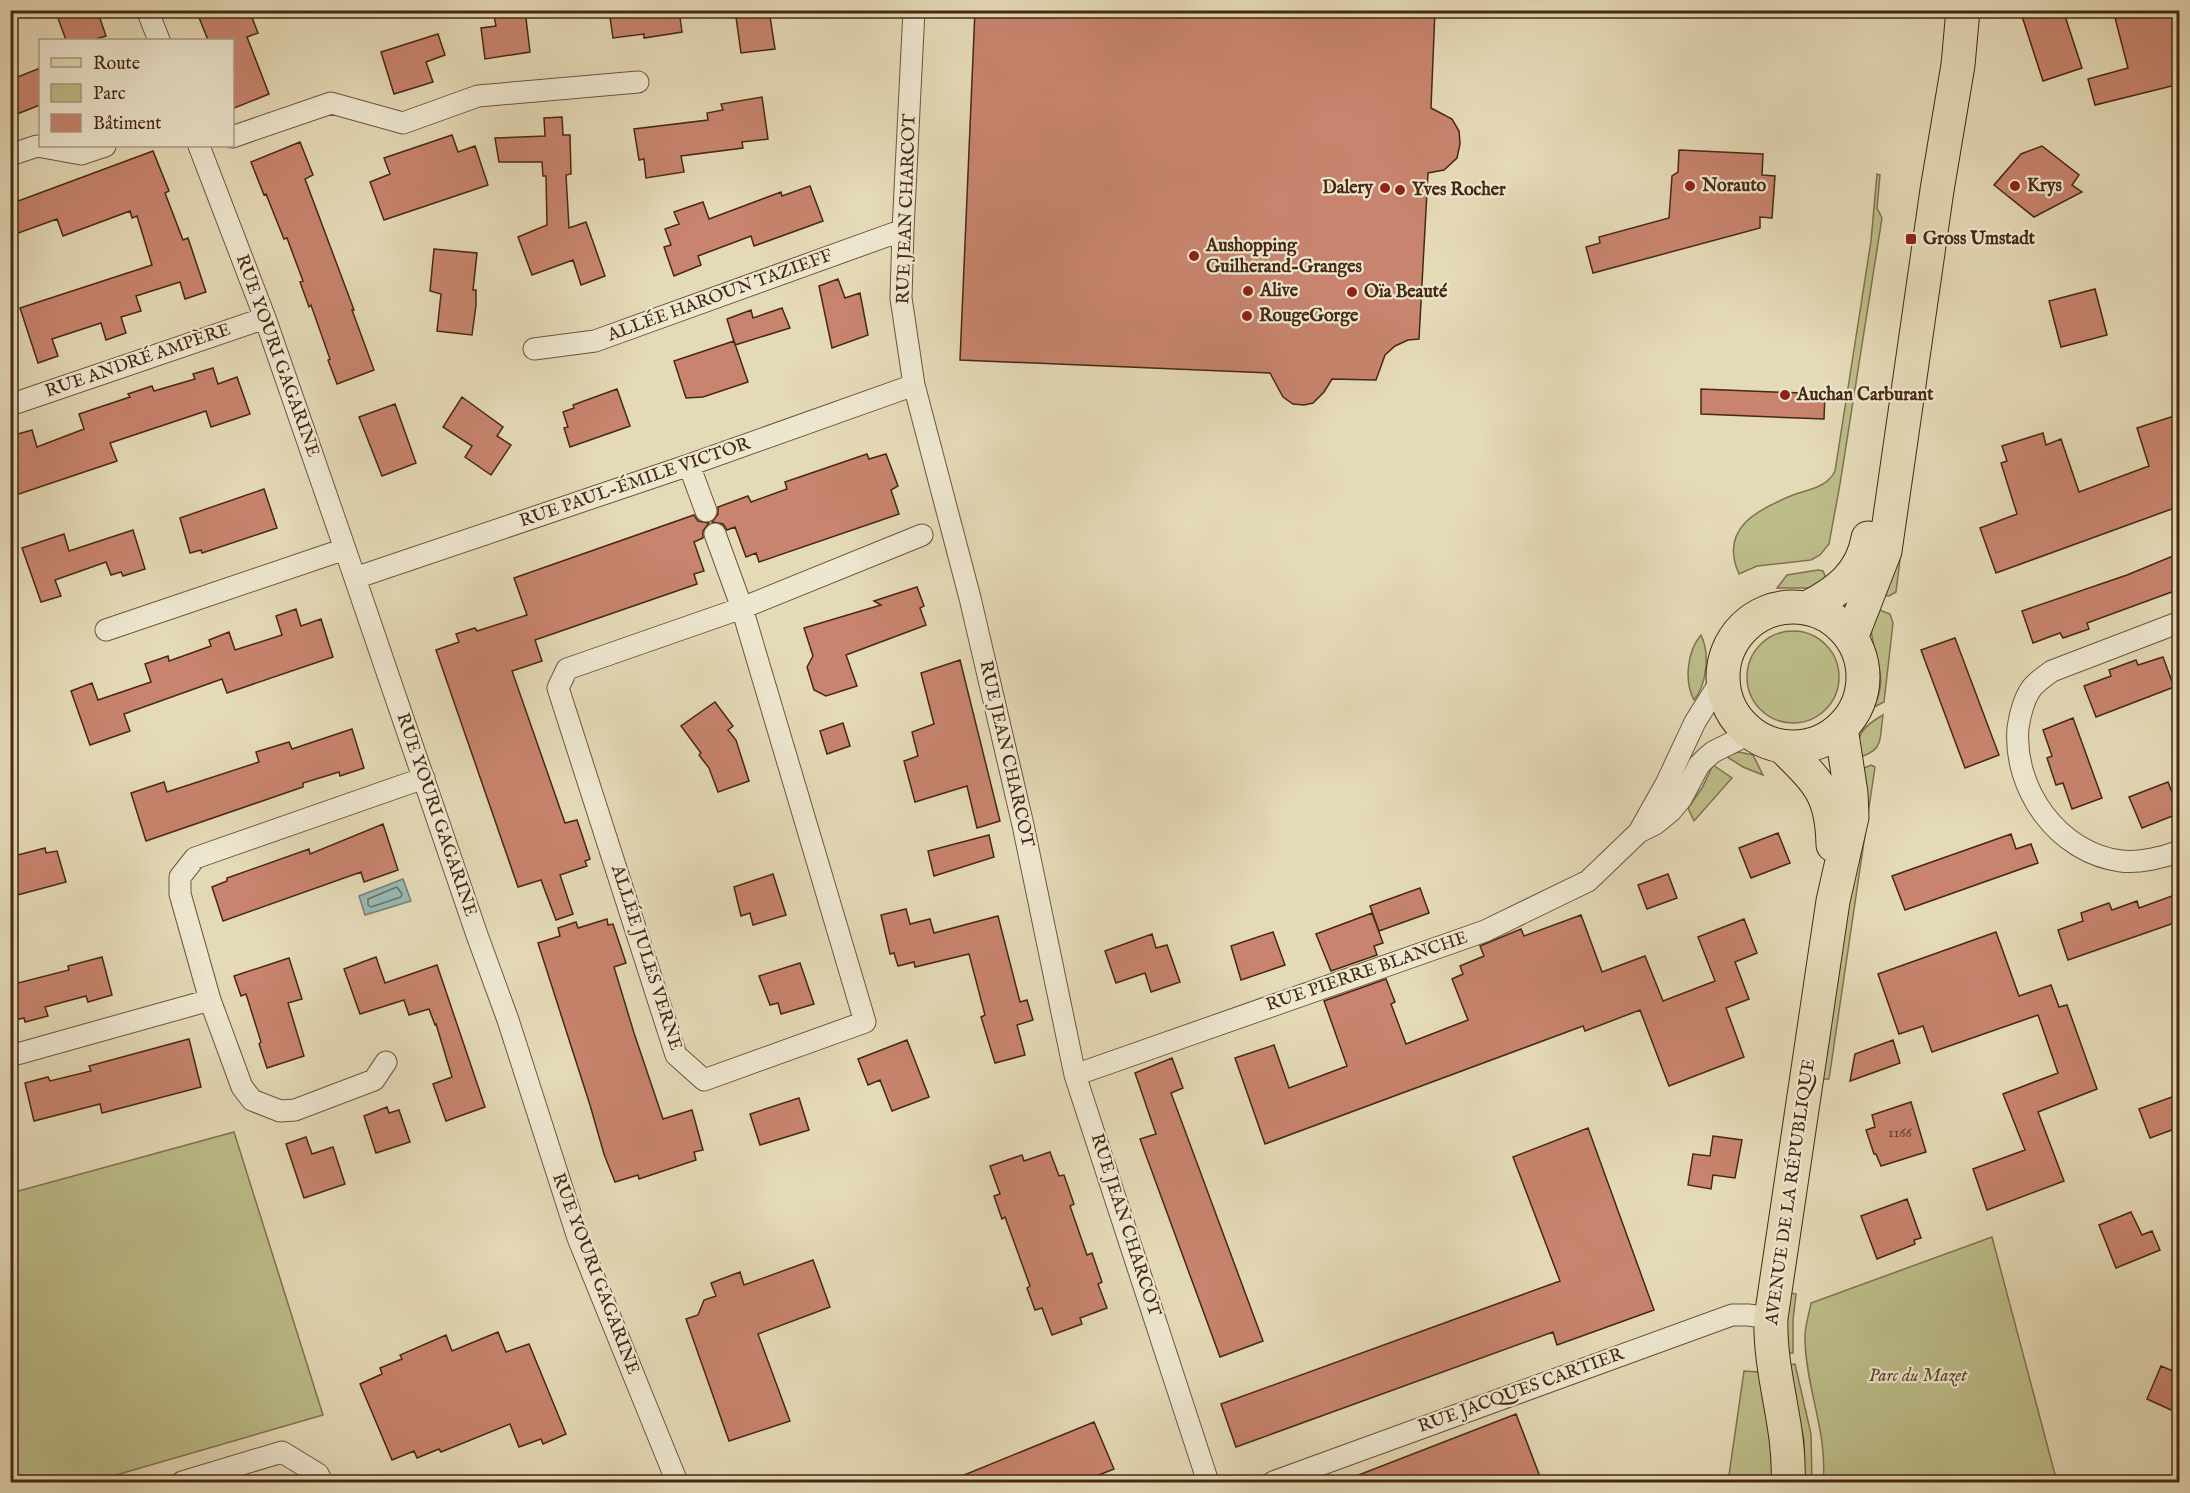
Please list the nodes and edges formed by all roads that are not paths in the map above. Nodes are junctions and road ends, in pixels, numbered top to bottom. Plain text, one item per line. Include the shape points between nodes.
1 (147, 10) edge
2 (914, 10) edge
3 (1941, 10) edge
4 (1963, 10) edge
5 (159, 39) edge
6 (638, 82) dead end
7 (234, 135) edge
8 (39, 146) edge
9 (42, 147) edge
10 (102, 147) edge
11 (202, 147) edge
12 (10, 155) edge
13 (903, 230) junction
14 (265, 318) junction
15 (534, 349) dead end
16 (914, 385) junction
17 (10, 405) edge
18 (689, 465) junction
19 (706, 511) dead end
20 (715, 534) dead end
21 (922, 535) dead end
22 (345, 549) junction
23 (355, 578) junction
24 (742, 608) junction
25 (1808, 608) junction
26 (2180, 622) edge
27 (106, 630) dead end
28 (1851, 638) junction
29 (1722, 679) junction
30 (1841, 728) junction
31 (1751, 733) junction
32 (1783, 747) junction
33 (424, 778) junction
34 (1639, 832) junction
35 (2180, 851) edge
36 (1833, 901) junction
37 (210, 1000) junction
38 (10, 1056) edge
39 (386, 1062) dead end
40 (1075, 1075) junction
41 (1771, 1318) junction
42 (182, 1482) edge
43 (322, 1482) edge
44 (677, 1482) edge
45 (1208, 1482) edge
46 (1273, 1482) edge
47 (1788, 1482) edge

1 - 5 street
2 - 13 street, RUE JEAN CHARCOT
3 - 25 main road via 1938,65 1866,546 1860,565 1845,584
4 - 28 main road via 1885,551
6 - 7 street via 478,96 403,123 331,103
8 - 12 street
9 - 10 street via 81,154
11 - 14 street, RUE YOURI GAGARINE
13 - 15 street, ALLÉE HAROUN TAZIEFF via 595,341
13 - 16 street, RUE JEAN CHARCOT via 901,298
14 - 17 street, RUE ANDRÉ AMPÈRE
14 - 22 street, RUE YOURI GAGARINE
16 - 18 street, RUE PAUL-ÉMILE VICTOR
16 - 40 street, RUE JEAN CHARCOT via 973,609
18 - 19 street
18 - 23 street, RUE PAUL-ÉMILE VICTOR
20 - 24 street, ALLÉE JULES VERNE
21 - 24 street, ALLÉE JULES VERNE
22 - 23 street, RUE YOURI GAGARINE
22 - 27 street
23 - 33 street, RUE YOURI GAGARINE
24 - 24 street, ALLÉE JULES VERNE via 567,669 558,688 676,1055 704,1080 865,1022
25 - 28 main road via 1839,625
25 - 29 main road via 1764,612 1746,625 1727,653
26 - 35 street via 2052,671 2039,680 2024,704 2018,738 2020,764 2031,797 2076,845 2122,861
28 - 30 main road via 1862,664 1861,692 1850,718
29 - 31 main road via 1726,700
29 - 34 street, RUE PIERRE BLANCHE via 1695,722
30 - 32 main road via 1808,746
30 - 36 main road, AVENUE DE LA RÉPUBLIQUE via 1852,817
31 - 32 main road
31 - 34 street, RUE PIERRE BLANCHE via 1706,758 1671,811
32 - 36 main road, AVENUE DE LA RÉPUBLIQUE via 1817,781 1828,802 1833,819
33 - 37 street via 195,858 186,866 180,877 180,894
33 - 44 street, RUE YOURI GAGARINE via 578,1238
34 - 40 street, RUE PIERRE BLANCHE via 1588,881 1485,932
36 - 41 main road, AVENUE DE LA RÉPUBLIQUE
37 - 38 street
37 - 39 street via 242,1087 252,1100 266,1107 295,1110 374,1080
40 - 45 street, RUE JEAN CHARCOT
41 - 46 street, RUE JACQUES CARTIER via 1722,1318
41 - 47 main road, AVENUE DE LA RÉPUBLIQUE via 1770,1339 1786,1436
42 - 43 street via 282,1452 318,1474

